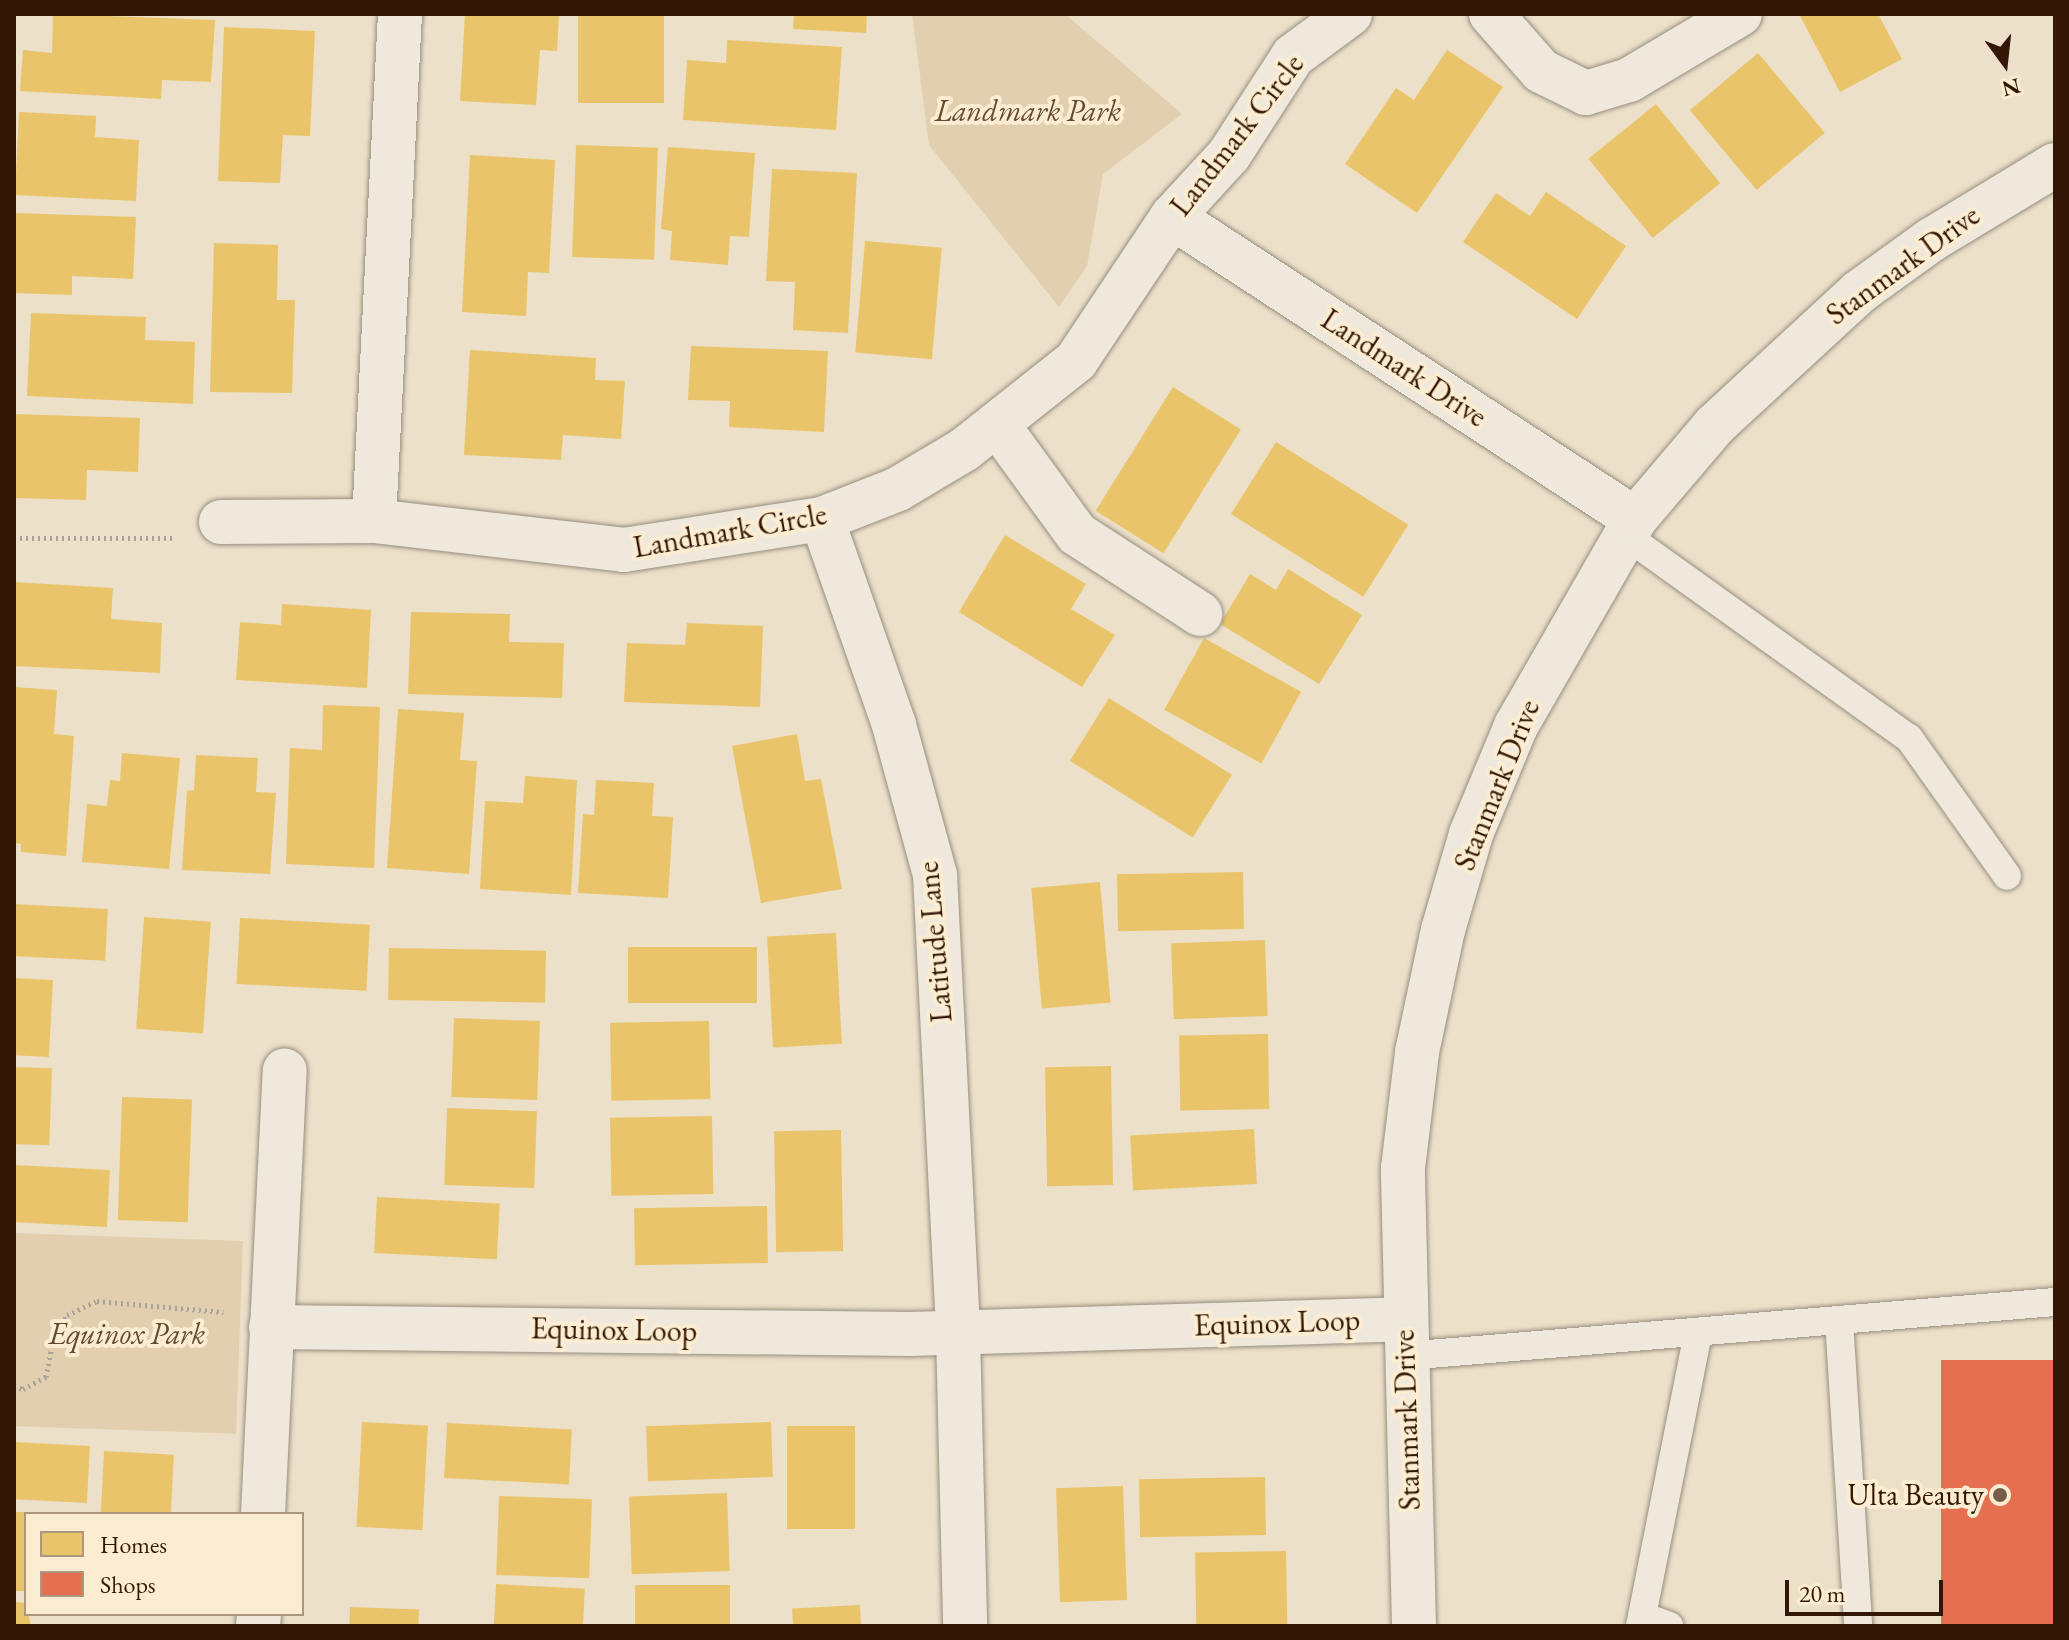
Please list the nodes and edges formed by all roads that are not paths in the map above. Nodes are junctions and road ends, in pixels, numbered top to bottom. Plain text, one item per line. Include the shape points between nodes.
1 (400, 14) edge
2 (1350, 14) edge
3 (1491, 14) edge
4 (1740, 14) edge
5 (2055, 165) edge
6 (1172, 217) junction
7 (997, 424) junction
8 (822, 519) junction
9 (374, 521) junction
10 (221, 522) road end
11 (1630, 527) junction
12 (1200, 614) dead end
13 (2007, 876) dead end
14 (285, 1071) dead end
15 (2055, 1302) edge
16 (1839, 1320) junction
17 (271, 1327) junction
18 (1698, 1332) junction
19 (958, 1333) junction
20 (1404, 1338) junction
21 (263, 1512) edge
22 (1641, 1621) edge
23 (965, 1626) edge
24 (1414, 1626) edge
25 (1669, 1626) edge
26 (1858, 1626) edge

1 - 9 street
2 - 6 street, Landmark Circle via 1293,56 1229,155
3 - 4 street via 1541,71 1586,93 1629,80
5 - 11 street, Stanmark Drive via 1942,232 1859,292 1715,425
6 - 7 street, Landmark Circle via 1076,361
6 - 11 street, Landmark Drive
7 - 8 street, Landmark Circle via 898,489
7 - 12 street via 1077,534
8 - 9 street, Landmark Circle via 624,550
8 - 19 street, Latitude Lane via 894,725 935,875
9 - 10 street, Landmark Circle
11 - 13 lane via 1909,738
11 - 20 street, Stanmark Drive via 1516,726 1471,834 1443,930 1417,1052 1403,1168
14 - 17 street
15 - 16 lane
16 - 18 lane
16 - 26 lane
17 - 19 street, Equinox Loop
17 - 21 street
18 - 20 lane
18 - 22 lane
19 - 20 street, Equinox Loop
19 - 23 street
20 - 24 street, Stanmark Drive
22 - 25 lane

